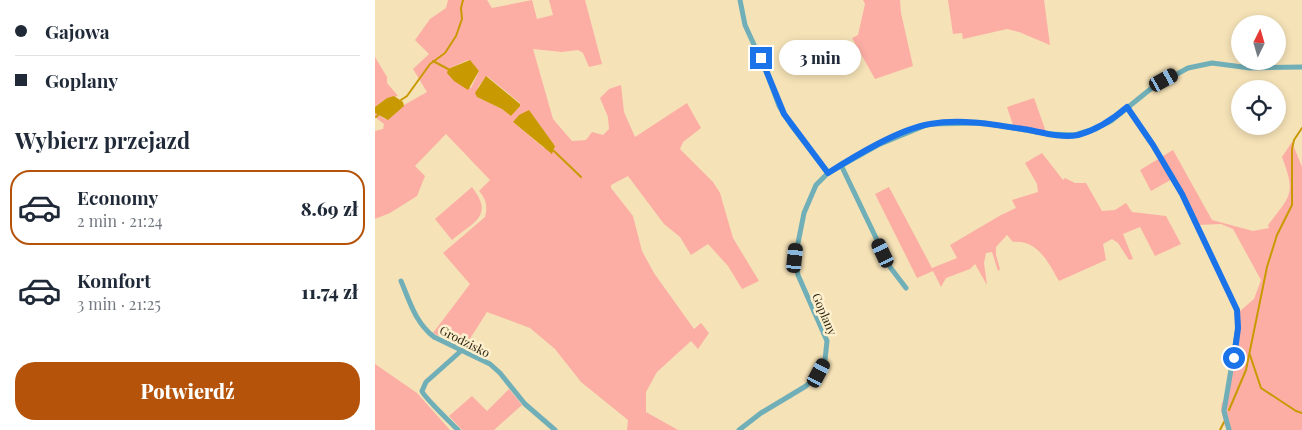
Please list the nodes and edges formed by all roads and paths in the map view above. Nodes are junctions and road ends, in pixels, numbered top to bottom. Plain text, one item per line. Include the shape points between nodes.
1 (740, 0) edge
2 (1302, 68) edge
3 (1127, 107) junction
4 (841, 165) junction
5 (828, 173) junction
6 (401, 281) dead end
7 (906, 288) dead end
8 (462, 350) junction
9 (457, 430) edge
10 (555, 430) edge
11 (739, 430) edge
12 (1229, 430) edge

1 - 5 street via 745,25 779,106
2 - 3 street, Goplany via 1202,64 1153,87
3 - 4 street, Goplany via 1097,128 1075,135 984,123 929,124 879,144
3 - 12 street via 1182,194 1237,310 1238,328 1224,411
4 - 5 street, Goplany
4 - 7 street via 890,267
5 - 11 street, Goplany via 810,197 795,258 798,275 827,341 825,360 819,373 806,386
6 - 8 street, Grodzisko via 413,312 426,330
8 - 9 street via 426,382 422,392
8 - 10 street, Grodzisko via 490,364 525,404

